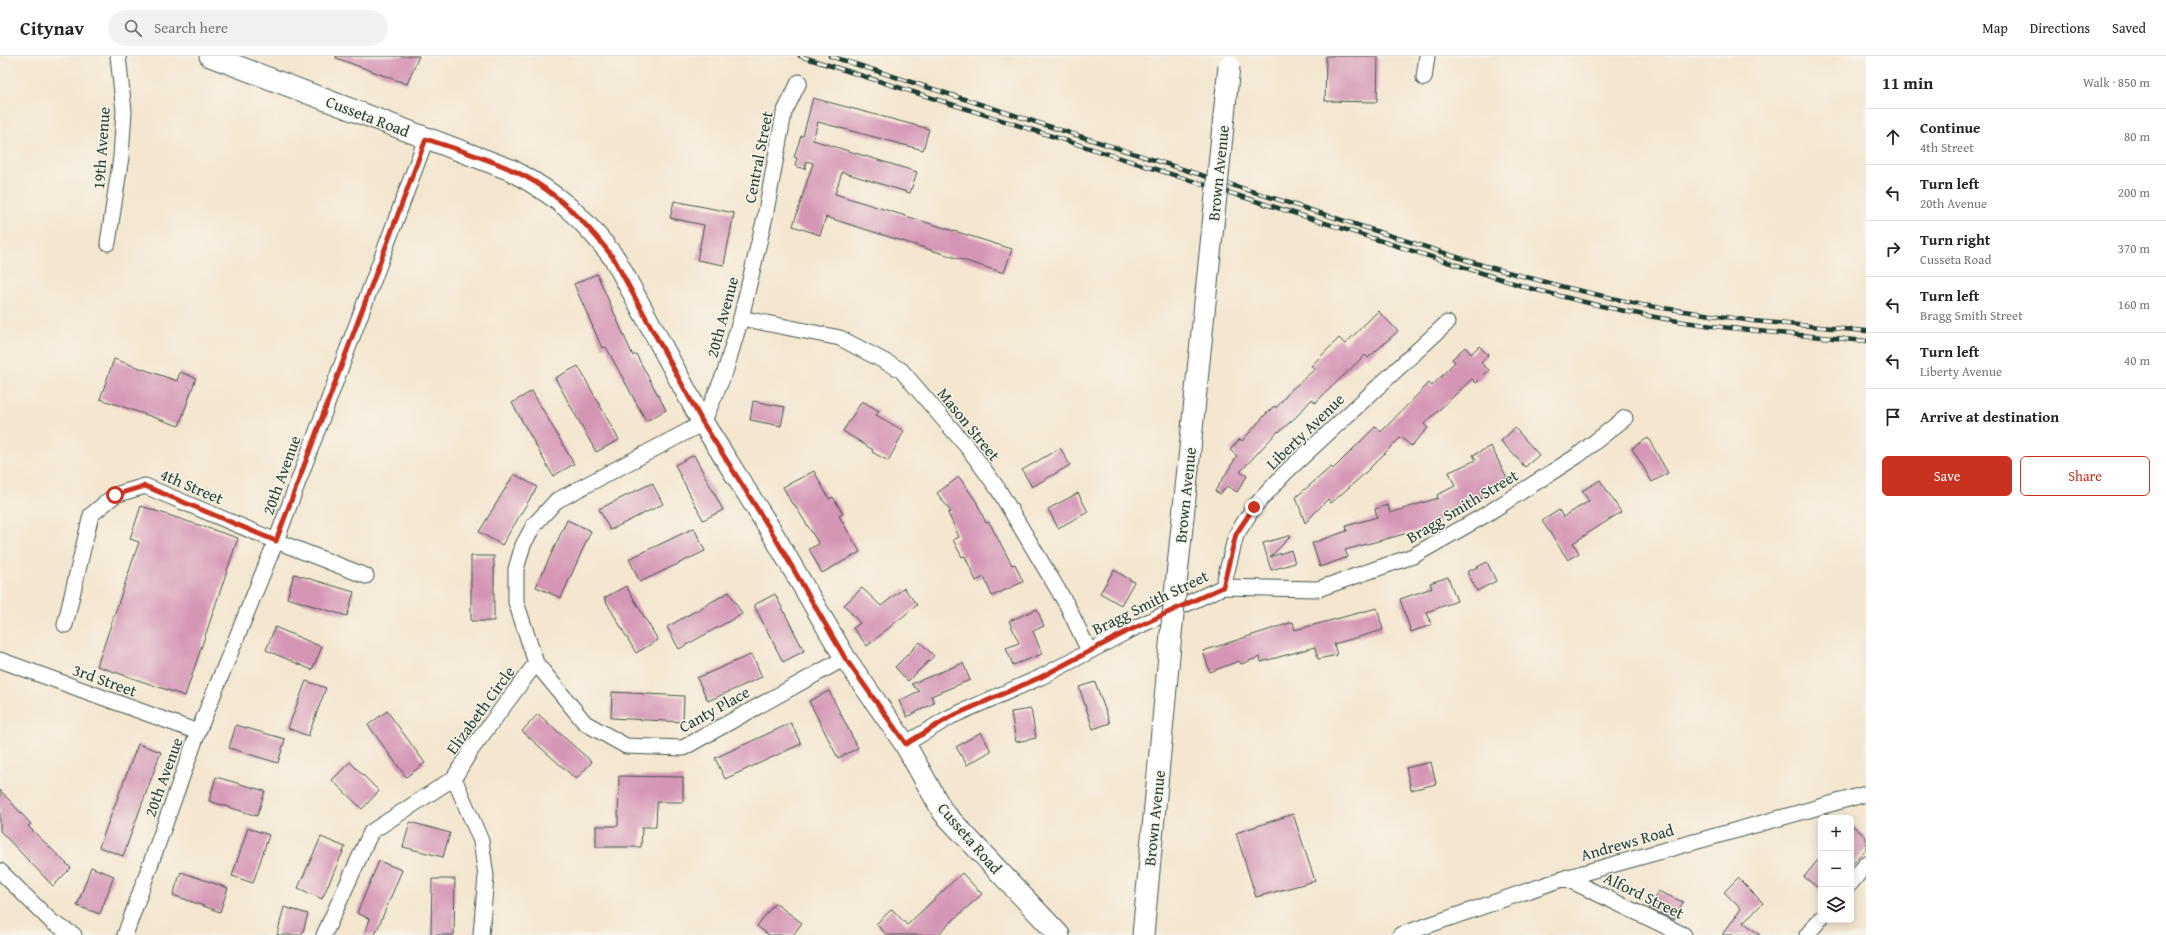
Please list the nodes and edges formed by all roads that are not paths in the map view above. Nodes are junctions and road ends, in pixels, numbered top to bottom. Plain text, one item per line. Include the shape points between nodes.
1 (118, 56) edge
2 (210, 56) edge
3 (1427, 56) edge
4 (1230, 61) edge
5 (1424, 78) dead end
6 (798, 82) dead end
7 (426, 139) junction
8 (765, 217) joint
9 (108, 243) dead end
10 (741, 318) junction
11 (1447, 323) dead end
12 (1625, 418) dead end
13 (703, 423) junction
14 (276, 541) junction
15 (366, 576) dead end
16 (1223, 587) junction
17 (65, 625) dead end
18 (1089, 651) junction
19 (845, 658) junction
20 (0, 660) edge
21 (536, 663) junction
22 (198, 732) junction
23 (906, 744) junction
24 (454, 778) junction
25 (1866, 794) edge
26 (0, 870) edge
27 (1565, 878) junction
28 (1818, 921) edge
29 (74, 935) edge
30 (125, 935) edge
31 (324, 935) edge
32 (481, 935) edge
33 (1059, 935) edge
34 (1143, 935) edge
35 (1400, 935) edge
36 (1684, 935) edge
37 (1806, 935) edge

1 - 9 street, 19th Avenue via 124,111 122,157
2 - 7 street, Cusseta Road
3 - 5 street
4 - 34 street, Brown Avenue, bridge
6 - 8 street, Central Street via 784,113
7 - 13 street, Cusseta Road via 511,170 543,187 576,213 614,259
7 - 14 street, 20th Avenue
8 - 10 street, 20th Avenue
10 - 13 street, 20th Avenue via 725,372
10 - 18 street, Mason Street via 840,338 901,370 969,449 998,489 1067,605
11 - 16 street, Liberty Avenue via 1286,472 1254,507 1236,534
12 - 16 street, Bragg Smith Street via 1577,456 1485,515 1413,556 1318,589
13 - 19 street, Cusseta Road via 770,529
13 - 21 street, Canty Place via 556,501 534,525 523,545 516,570 516,602
14 - 15 street, 4th Street
14 - 17 street, 4th Street via 145,486 115,495 91,515
14 - 22 street, 20th Avenue
16 - 18 street, Bragg Smith Street
18 - 23 street, Bragg Smith Street via 1041,677 950,717
19 - 21 street, Canty Place via 683,748 626,746 585,723
19 - 23 street, Cusseta Road
20 - 22 street, 3rd Street
21 - 24 street, Elizabeth Circle via 471,750
22 - 30 street, 20th Avenue
23 - 33 street, Cusseta Road via 943,812
24 - 31 street, Elizabeth Circle via 371,832
24 - 32 street, Elizabeth Circle via 481,841 486,876
25 - 27 street, Andrews Road
26 - 29 street via 52,922
27 - 35 street, Andrews Road
27 - 36 street, Alford Street
28 - 37 street

